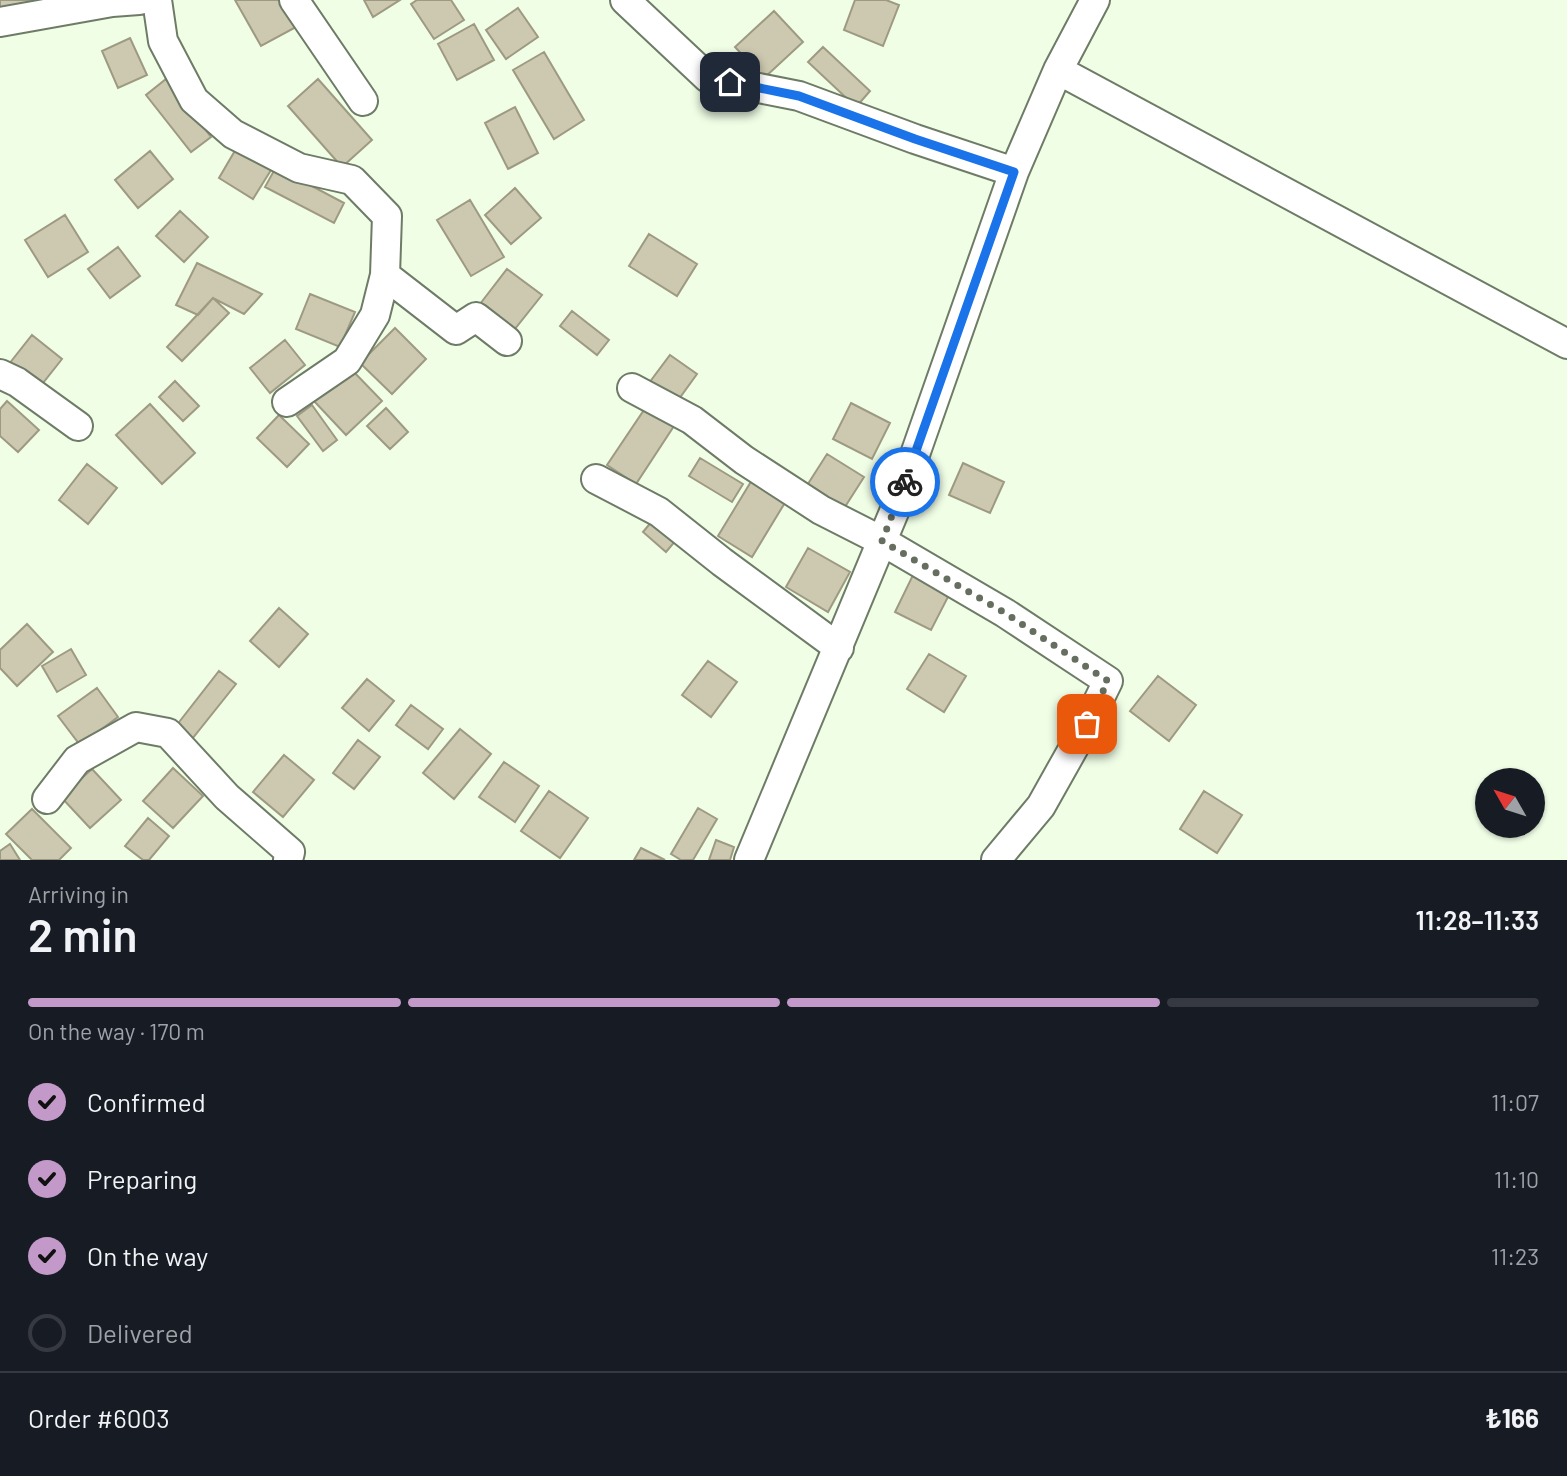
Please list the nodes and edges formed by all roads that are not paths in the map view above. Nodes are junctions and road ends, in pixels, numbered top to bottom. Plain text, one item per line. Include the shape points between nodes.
1 (157, 0) edge
2 (294, 0) edge
3 (625, 0) edge
4 (1095, 0) edge
5 (120, 1) edge
6 (0, 22) edge
7 (1058, 70) junction
8 (363, 101) dead end
9 (1014, 172) junction
10 (385, 275) junction
11 (508, 341) dead end
12 (1567, 344) edge
13 (0, 374) edge
14 (632, 388) dead end
15 (287, 402) dead end
16 (78, 426) dead end
17 (596, 479) dead end
18 (882, 541) junction
19 (839, 648) junction
20 (47, 799) dead end
21 (288, 860) edge
22 (749, 860) edge
23 (996, 860) edge

1 - 10 street via 163,41 194,100 233,134 299,168 352,180 387,216
2 - 8 street
3 - 9 street via 708,78 799,96
4 - 7 street
5 - 6 street
7 - 9 street
7 - 12 street
9 - 18 street
10 - 11 street via 456,330 476,317
10 - 15 street via 375,315 347,361
13 - 16 street
14 - 18 street via 692,421 821,510
17 - 19 street via 659,512
18 - 19 street
18 - 23 street via 1005,613 1108,681 1041,806
19 - 22 street
20 - 21 street via 77,760 136,727 168,733 227,797 290,852

